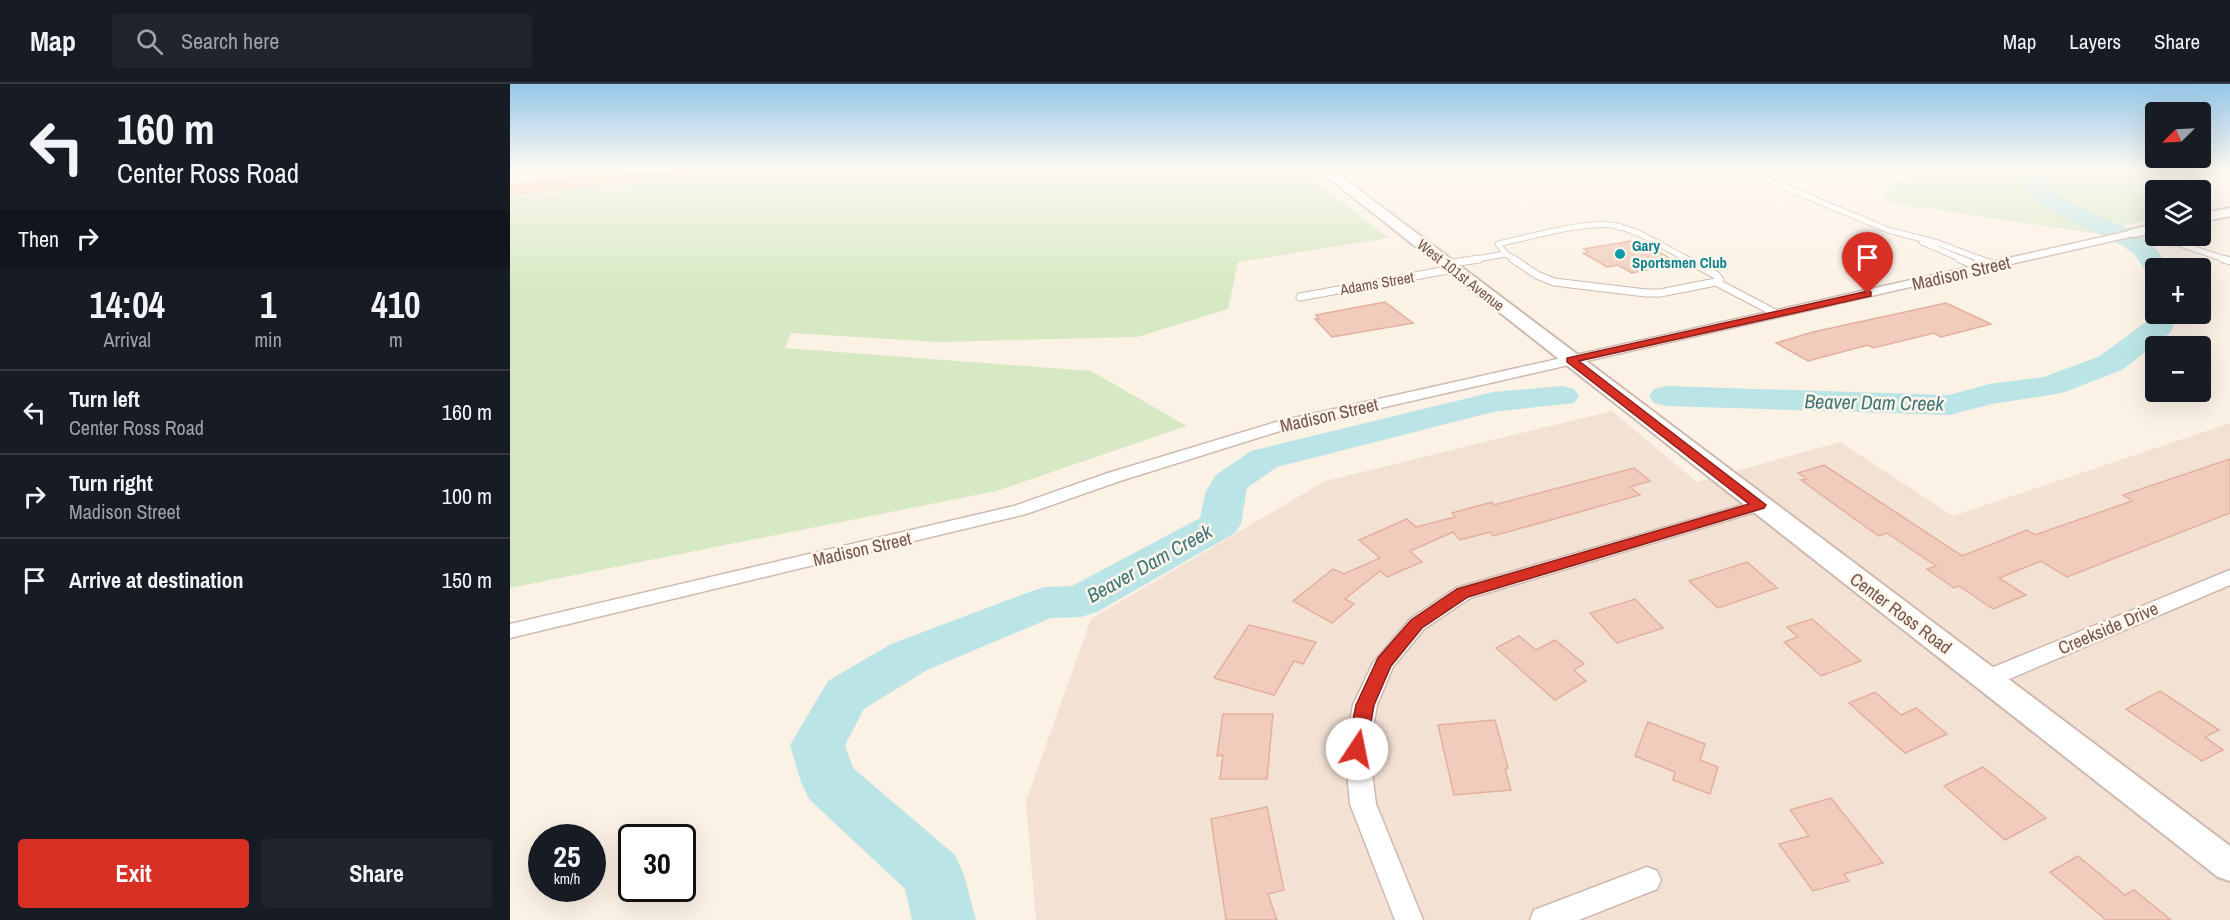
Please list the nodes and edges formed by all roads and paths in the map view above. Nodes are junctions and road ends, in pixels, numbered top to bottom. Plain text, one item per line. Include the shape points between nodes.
1 (1373, 207) edge
2 (1833, 207) edge
3 (2230, 212) edge
4 (2211, 216) edge
5 (2144, 231) edge
6 (1917, 239) junction
7 (1506, 254) junction
8 (2230, 261) edge
9 (1450, 266) junction
10 (1989, 267) junction
11 (1716, 282) junction
12 (1300, 297) dead end
13 (1777, 314) junction
14 (1571, 360) junction
15 (1759, 505) junction
16 (2230, 577) edge
17 (510, 631) edge
18 (1987, 679) junction
19 (2230, 866) edge
20 (1647, 880) dead end
21 (1409, 920) edge
22 (1544, 920) edge

1 - 9 street, West 101st Avenue
2 - 6 lane
3 - 4 street
5 - 8 lane
5 - 10 street, Madison Street
6 - 10 lane via 1929,247
6 - 10 lane via 1938,243
7 - 9 lane, Adams Street
7 - 11 lane via 1554,282 1660,293
7 - 11 lane via 1498,244 1589,226 1615,225 1636,232 1716,275 1720,280
9 - 12 lane, Adams Street
9 - 14 street, West 101st Avenue
10 - 13 street, Madison Street
11 - 13 lane
13 - 14 street, Madison Street
14 - 15 street, Center Ross Road
14 - 17 street, Madison Street via 1276,426 1020,510
15 - 18 street, Center Ross Road
15 - 21 street via 1463,593 1417,624 1384,663 1365,705 1357,749 1363,804
16 - 18 street, Creekside Drive
18 - 19 street, Center Ross Road
20 - 22 street

